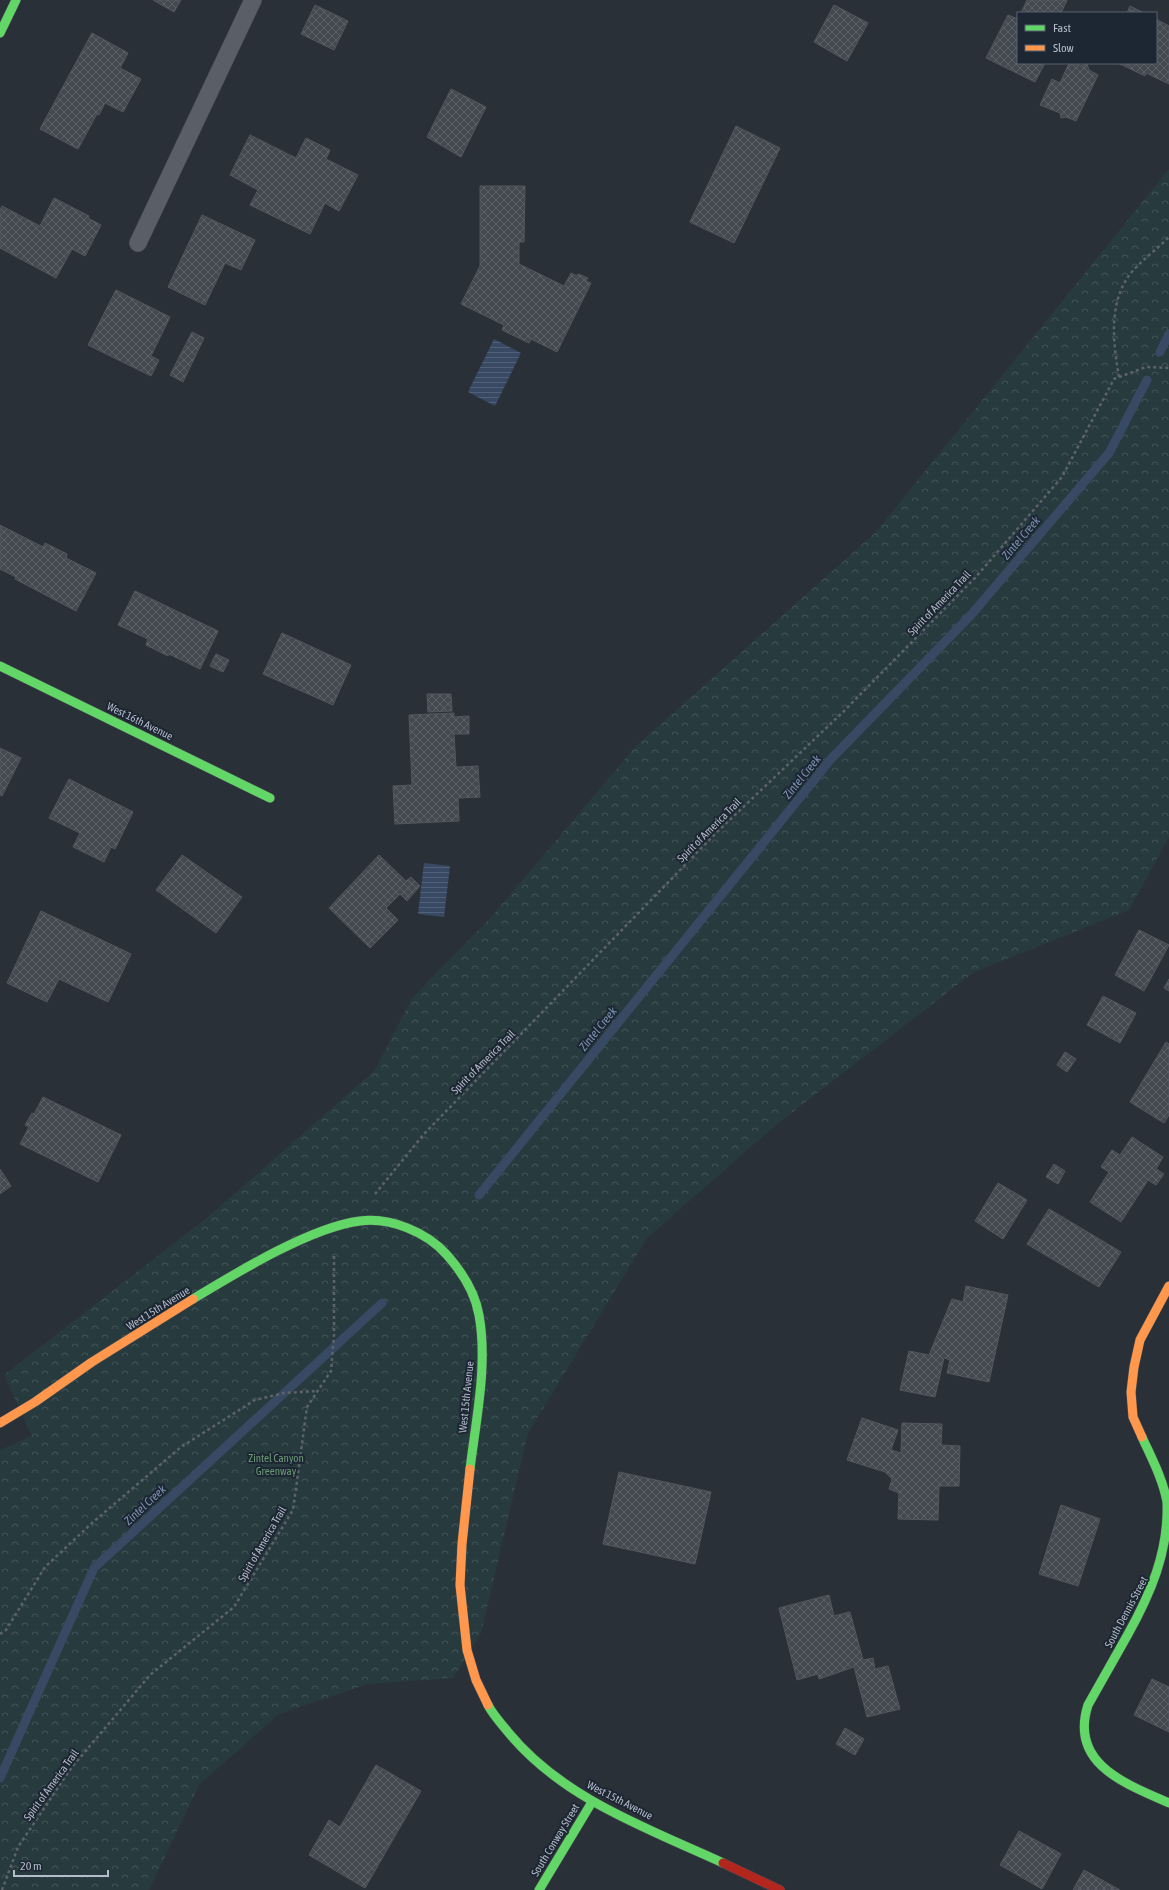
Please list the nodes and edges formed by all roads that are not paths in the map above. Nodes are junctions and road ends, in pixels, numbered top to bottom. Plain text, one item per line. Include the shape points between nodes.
1 (16, 0) edge
2 (253, 0) edge
3 (0, 33) edge
4 (138, 243) dead end
5 (0, 666) edge
6 (270, 798) dead end
7 (1169, 1286) edge
8 (0, 1423) edge
9 (592, 1802) junction
10 (1169, 1803) edge
11 (540, 1890) edge
12 (780, 1890) edge

1 - 3 street
2 - 4 lane
5 - 6 street, West 16th Avenue
7 - 10 street, South Dennis Street via 1140,1340 1131,1392 1133,1416 1158,1474 1166,1502 1168,1530 1164,1559 1153,1590 1088,1705 1084,1724 1086,1742 1094,1758 1103,1768 1122,1781
8 - 9 street, West 15th Avenue via 19,1413 91,1363 230,1278 290,1246 343,1224 360,1221 388,1223 432,1240 467,1281 476,1301 482,1363 462,1544 460,1585 467,1650 476,1680 492,1712 518,1744 552,1775
9 - 11 street, South Conway Street
9 - 12 street, West 15th Avenue

